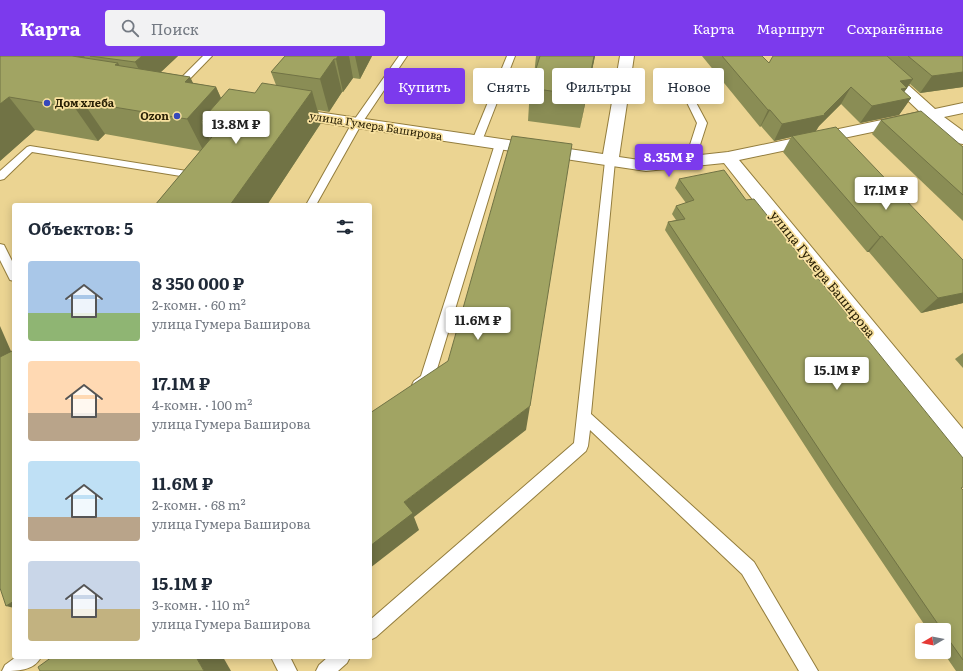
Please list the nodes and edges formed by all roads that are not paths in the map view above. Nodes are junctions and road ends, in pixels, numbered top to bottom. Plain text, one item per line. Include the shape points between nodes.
1 (208, 56) edge
2 (403, 56) edge
3 (511, 56) edge
4 (627, 56) edge
5 (868, 56) edge
6 (165, 94) joint
7 (185, 97) edge
8 (692, 104) edge
9 (963, 108) edge
10 (279, 111) edge
11 (931, 114) junction
12 (357, 123) junction
13 (963, 139) edge
14 (477, 141) junction
15 (500, 144) junction
16 (728, 157) junction
17 (695, 160) junction
18 (610, 161) junction
19 (0, 177) edge
20 (184, 187) edge
21 (312, 203) edge
22 (0, 248) edge
23 (12, 273) edge
24 (408, 393) edge
25 (584, 416) junction
26 (963, 447) edge
27 (372, 629) edge
28 (29, 659) edge
29 (281, 659) edge
30 (339, 659) edge
31 (11, 671) edge
32 (288, 671) edge
33 (325, 671) edge
34 (809, 671) edge

1 - 6 lane
2 - 12 lane
3 - 14 lane
4 - 18 street
5 - 11 street
6 - 7 street
8 - 17 lane via 702,123 694,148
9 - 11 street, улица Гумера Баширова
10 - 12 street, улица Гумера Баширова
11 - 13 street
11 - 16 street, улица Гумера Баширова
12 - 14 street, улица Гумера Баширова
12 - 21 lane
14 - 15 street, улица Гумера Баширова
15 - 18 street, улица Гумера Баширова
15 - 24 lane via 427,379
16 - 17 street, улица Гумера Баширова
16 - 26 street, улица Гумера Баширова
17 - 18 street, улица Гумера Баширова via 646,166
18 - 25 lane
19 - 20 lane via 30,148 196,172
22 - 23 lane
25 - 27 lane via 581,446
25 - 34 lane via 748,568
28 - 31 lane
29 - 32 lane
30 - 33 lane

